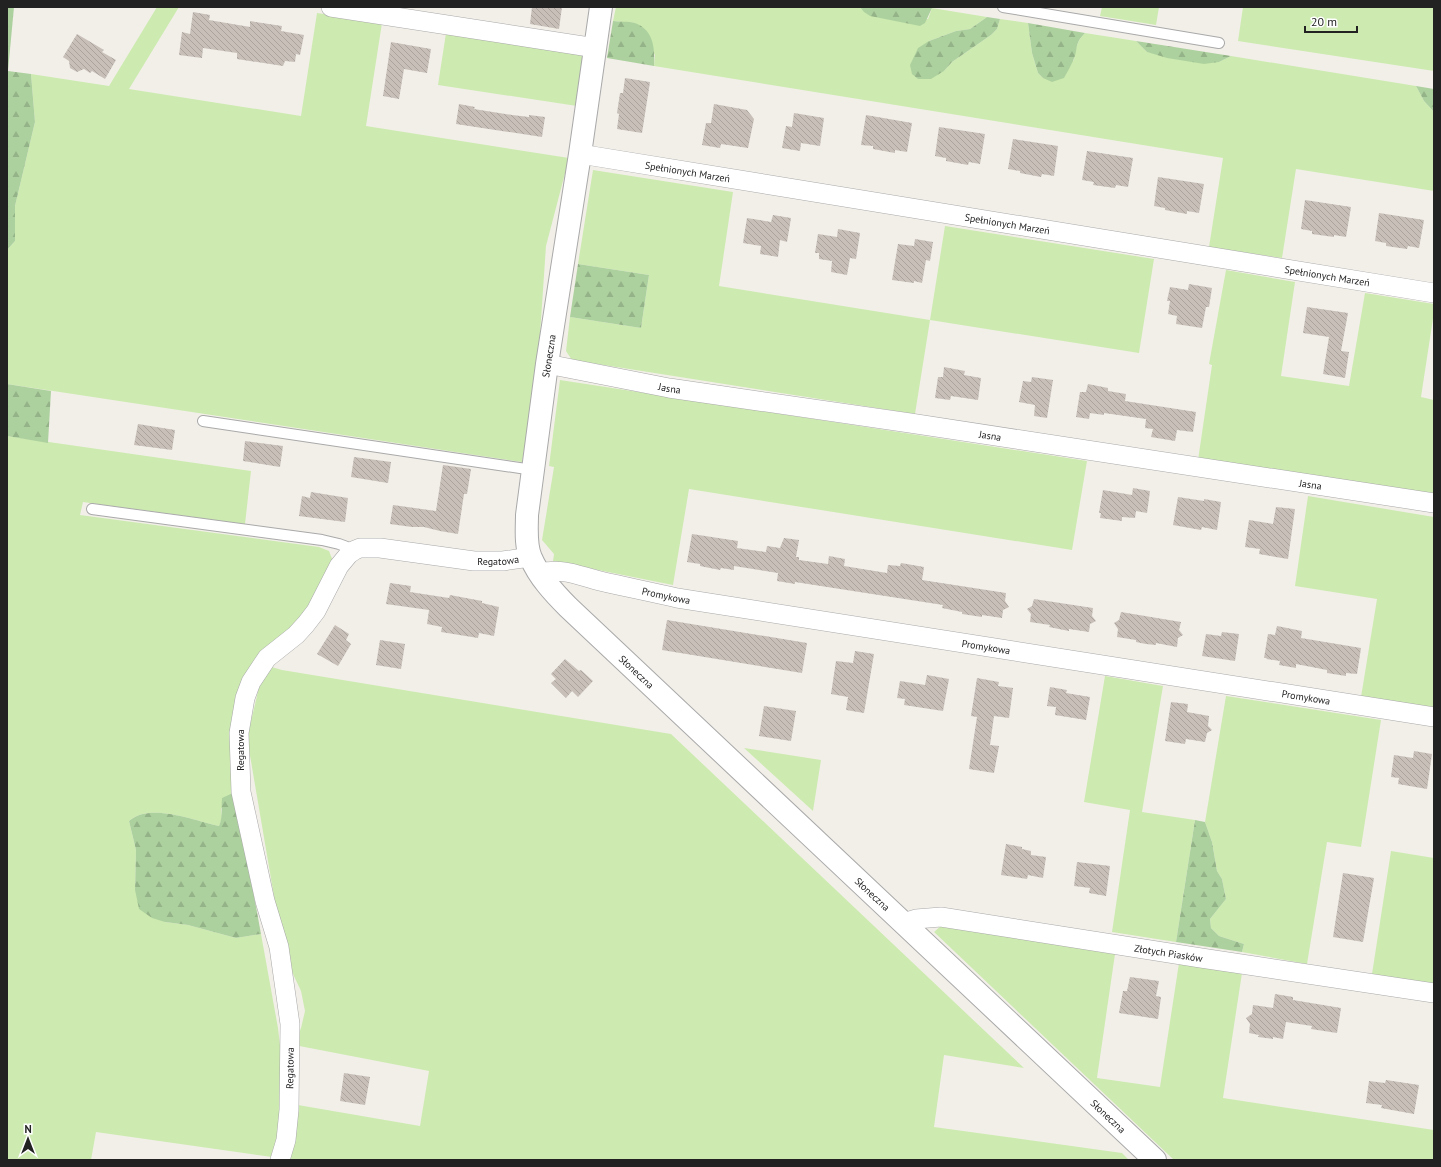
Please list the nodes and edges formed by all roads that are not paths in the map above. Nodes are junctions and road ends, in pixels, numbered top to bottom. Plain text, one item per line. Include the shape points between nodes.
1 (331, 7) edge
2 (601, 7) edge
3 (1003, 7) edge
4 (1219, 43) dead end
5 (596, 48) junction
6 (580, 154) junction
7 (1434, 293) edge
8 (547, 364) junction
9 (203, 421) dead end
10 (533, 470) junction
11 (1434, 504) edge
12 (92, 509) dead end
13 (355, 550) junction
14 (535, 565) junction
15 (1434, 717) edge
16 (903, 923) junction
17 (1434, 993) edge
18 (280, 1160) edge
19 (1155, 1160) edge

1 - 5 street
2 - 5 street, Słoneczna
3 - 4 lane
5 - 6 street, Słoneczna
6 - 7 street, Spełnionych Marzeń
6 - 8 street, Słoneczna
8 - 10 street, Słoneczna
8 - 11 street, Jasna via 669,388
9 - 10 lane
10 - 14 street, Słoneczna via 527,536
12 - 13 lane via 322,540
13 - 14 street, Regatowa via 380,548 474,561
13 - 18 street, Regatowa via 339,566 316,611 306,624 267,658 259,670 245,698 239,733 241,792 265,901 279,947 290,1024 289,1110 286,1140
14 - 15 street, Promykowa via 677,598
14 - 16 street, Słoneczna via 555,594
16 - 17 street, Złotych Piasków via 941,917
16 - 19 street, Słoneczna

